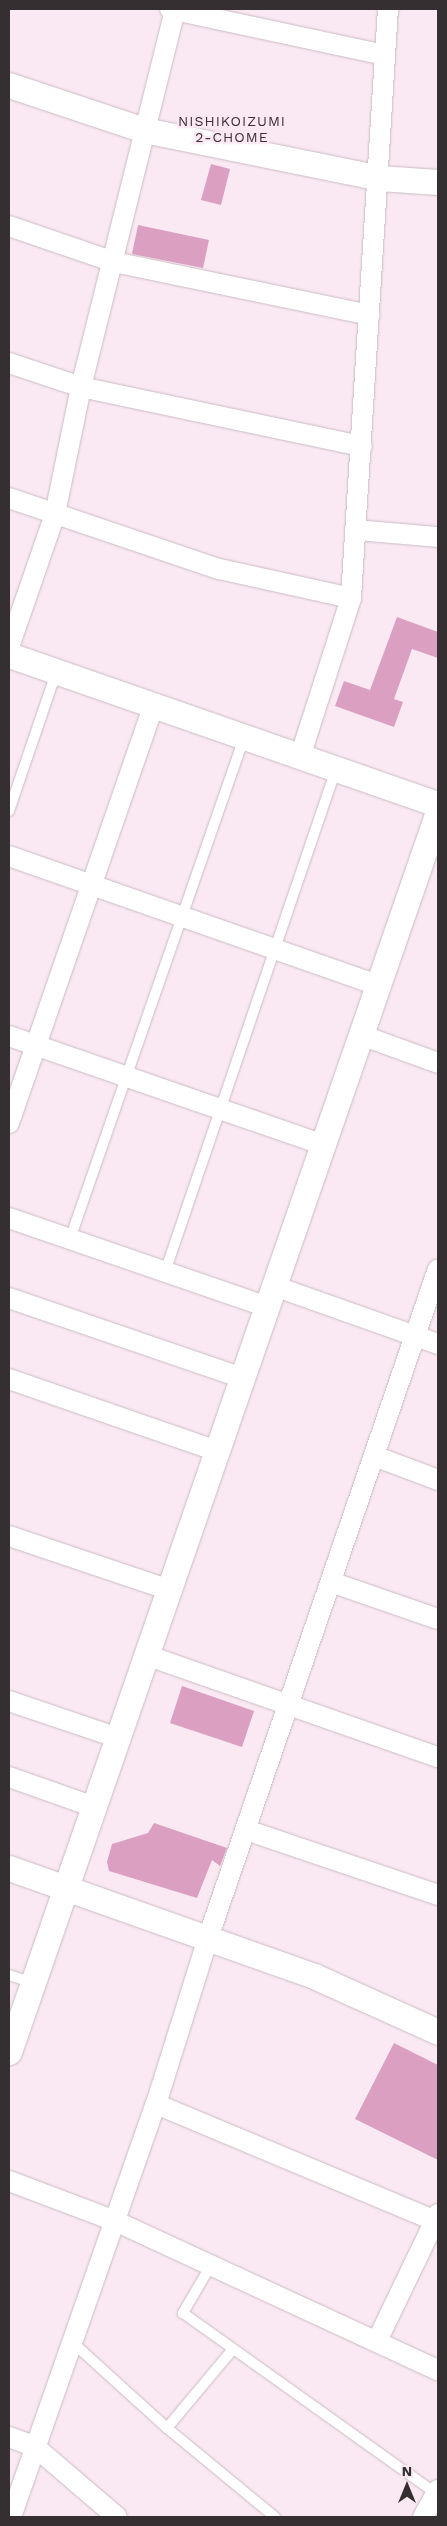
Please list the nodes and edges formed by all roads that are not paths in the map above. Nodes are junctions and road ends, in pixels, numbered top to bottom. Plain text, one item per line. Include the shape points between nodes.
1 (173, 9) edge
2 (388, 9) edge
3 (384, 55) junction
4 (9, 85) edge
5 (144, 130) junction
6 (379, 178) junction
7 (438, 182) edge
8 (9, 226) edge
9 (114, 262) junction
10 (370, 315) junction
11 (9, 363) edge
12 (81, 387) junction
13 (362, 446) junction
14 (9, 498) edge
15 (55, 514) junction
16 (356, 530) junction
17 (438, 537) edge
18 (351, 598) junction
19 (9, 647) edge
20 (9, 655) edge
21 (56, 673) junction
22 (153, 707) junction
23 (244, 738) junction
24 (300, 757) junction
25 (336, 769) junction
26 (438, 804) edge
27 (9, 811) edge
28 (438, 812) edge
29 (9, 856) edge
30 (91, 886) junction
31 (182, 917) junction
32 (275, 949) junction
33 (378, 985) junction
34 (361, 1035) junction
35 (9, 1036) edge
36 (36, 1045) junction
37 (438, 1063) edge
38 (127, 1077) junction
39 (220, 1109) junction
40 (9, 1124) edge
41 (323, 1144) junction
42 (9, 1218) edge
43 (70, 1239) junction
44 (438, 1269) edge
45 (165, 1272) junction
46 (270, 1297) junction
47 (9, 1298) edge
48 (416, 1336) junction
49 (438, 1344) edge
50 (242, 1378) junction
51 (9, 1379) edge
52 (217, 1451) junction
53 (374, 1456) junction
54 (438, 1480) edge
55 (9, 1536) edge
56 (331, 1582) junction
57 (169, 1590) junction
58 (438, 1619) edge
59 (146, 1655) junction
60 (9, 1701) edge
61 (288, 1705) junction
62 (118, 1738) junction
63 (438, 1757) edge
64 (9, 1777) edge
65 (94, 1807) junction
66 (246, 1830) junction
67 (9, 1868) edge
68 (66, 1888) junction
69 (438, 1895) edge
70 (208, 1938) junction
71 (9, 1975) edge
72 (33, 1983) junction
73 (438, 2032) edge
74 (9, 2050) edge
75 (156, 2104) junction
76 (9, 2181) edge
77 (437, 2219) edge
78 (115, 2221) junction
79 (211, 2265) junction
80 (71, 2341) junction
81 (377, 2341) junction
82 (233, 2349) junction
83 (438, 2370) edge
84 (167, 2428) junction
85 (9, 2436) edge
86 (34, 2446) junction
87 (438, 2493) edge
88 (11, 2517) edge
89 (117, 2517) edge
90 (275, 2517) edge
91 (423, 2517) edge

1 - 3 street
1 - 5 street
2 - 3 street
3 - 6 street
4 - 5 street
5 - 6 street
5 - 9 street
6 - 7 street
6 - 10 street
8 - 9 street
9 - 10 street
9 - 12 street
10 - 13 street
11 - 12 street
12 - 13 street
12 - 15 street
13 - 16 street
14 - 15 street
15 - 18 street via 219,569
15 - 19 street
16 - 17 street
16 - 18 street
18 - 24 street
20 - 21 street
21 - 22 street
21 - 27 lane
22 - 23 street
22 - 30 street
23 - 24 street
23 - 31 lane
24 - 25 street
25 - 26 street
25 - 32 lane
28 - 33 street
29 - 30 street
30 - 31 street
30 - 36 street
31 - 32 street
31 - 38 lane
32 - 33 street
32 - 39 lane
33 - 34 street
34 - 37 street
34 - 41 street
35 - 36 street
36 - 38 street
36 - 40 street
38 - 39 street
38 - 43 lane
39 - 41 street
39 - 45 lane
41 - 46 street
42 - 43 street
43 - 45 street
44 - 48 street
45 - 46 street
46 - 48 street
46 - 50 street
47 - 50 street
48 - 49 street
48 - 53 street
50 - 52 street
51 - 52 street
52 - 57 street
53 - 54 street
53 - 56 street
55 - 57 street
56 - 58 street
56 - 61 street
57 - 59 street
59 - 61 street
59 - 62 street
60 - 62 street
61 - 63 street
61 - 66 street
62 - 65 street
64 - 65 street
65 - 68 street
66 - 69 street
66 - 70 street
67 - 68 street
68 - 70 street
68 - 72 street
70 - 73 street via 314,1976
70 - 75 street
71 - 72 lane
72 - 74 street
75 - 77 street
75 - 78 street
76 - 78 street
77 - 81 street
78 - 79 street
78 - 80 street
79 - 81 street
79 - 82 lane via 183,2313
80 - 84 lane
80 - 86 street
81 - 83 street
82 - 84 lane
82 - 87 lane
84 - 90 lane
85 - 86 street
86 - 88 street
86 - 89 street
87 - 91 street

